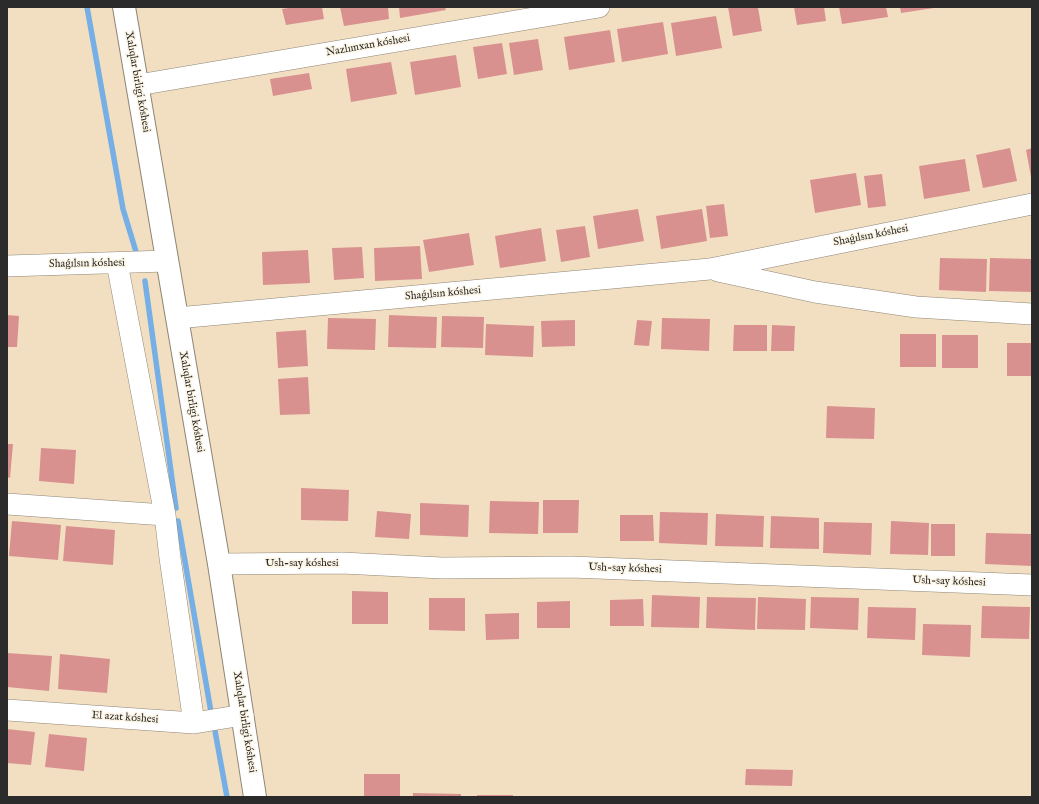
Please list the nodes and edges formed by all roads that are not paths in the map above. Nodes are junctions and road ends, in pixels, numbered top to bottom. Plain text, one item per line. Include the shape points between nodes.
1 (124, 7) edge
2 (599, 7) edge
3 (138, 86) junction
4 (1032, 204) edge
5 (167, 261) junction
6 (116, 264) junction
7 (7, 266) edge
8 (710, 269) junction
9 (1032, 314) edge
10 (177, 318) junction
11 (7, 504) edge
12 (165, 515) junction
13 (219, 564) junction
14 (1032, 585) edge
15 (7, 710) edge
16 (242, 715) junction
17 (194, 723) junction
18 (255, 797) edge

1 - 3 street, Xalıqlar birligi kóshesi
2 - 3 street, Nazlımxan kóshesi
3 - 5 street, Xalıqlar birligi kóshesi
4 - 8 street, Shaǵılsın kóshesi
5 - 6 street, Shaǵılsın kóshesi
5 - 10 street, Xalıqlar birligi kóshesi
6 - 7 street, Shaǵılsın kóshesi
6 - 12 street
8 - 9 street, Shaǵılsın kóshesi via 815,292 916,307
8 - 10 street, Shaǵılsın kóshesi
10 - 13 street, Xalıqlar birligi kóshesi
11 - 12 street
12 - 17 street
13 - 14 street, Ush-say kóshesi via 342,563 442,568 571,567
13 - 16 street, Xalıqlar birligi kóshesi
15 - 17 street, El azat kóshesi
16 - 17 street, El azat kóshesi
16 - 18 street, Xalıqlar birligi kóshesi

